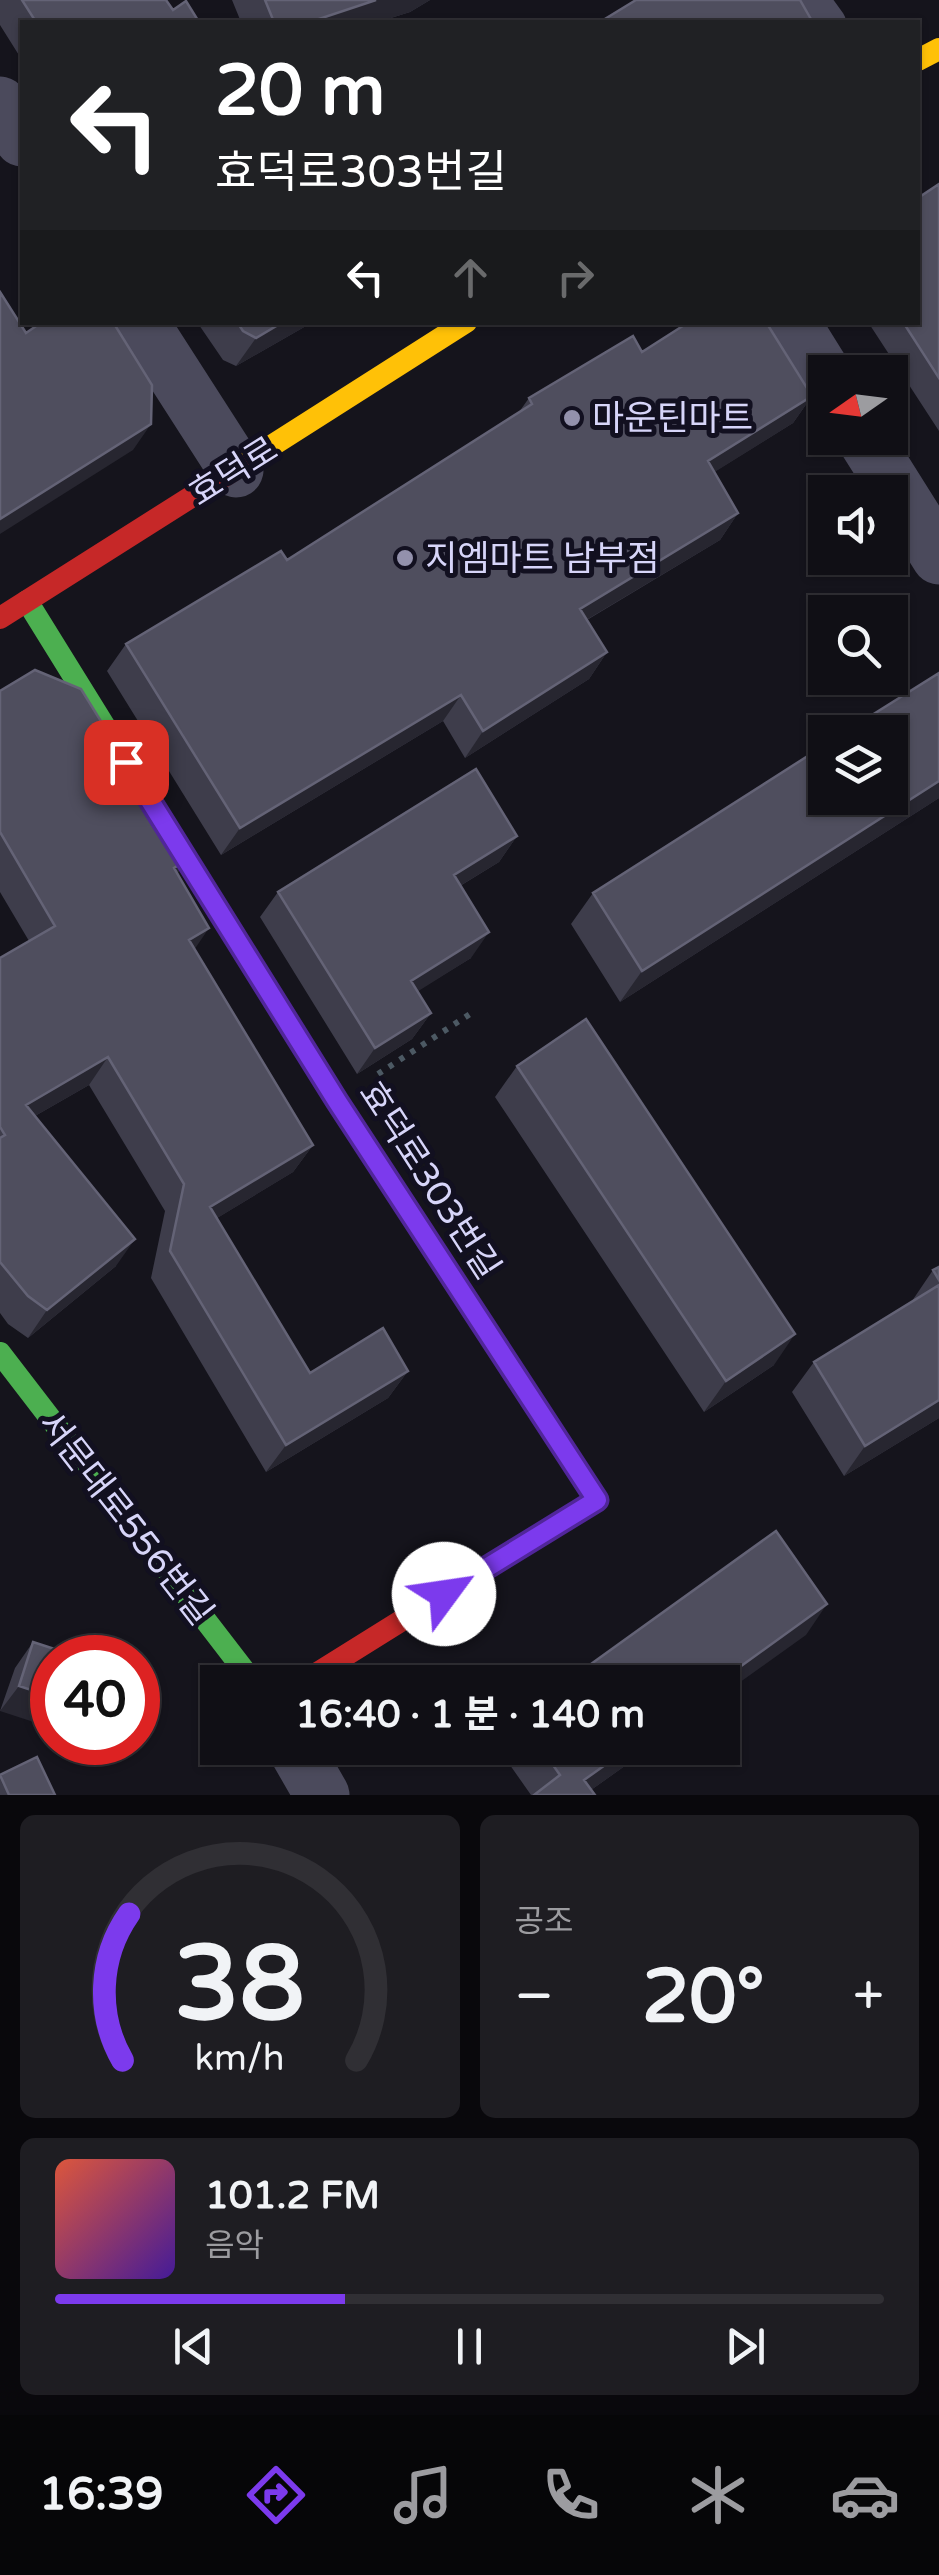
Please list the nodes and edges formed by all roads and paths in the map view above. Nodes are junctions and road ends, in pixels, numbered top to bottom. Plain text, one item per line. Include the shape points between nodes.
1 (0, 104) edge
2 (20, 136) edge
3 (143, 325) edge
4 (461, 325) edge
5 (794, 325) edge
6 (813, 355) edge
7 (875, 455) edge
8 (236, 470) junction
9 (939, 558) edge
10 (27, 602) junction
11 (0, 618) edge
12 (473, 1012) dead end
13 (337, 1101) junction
14 (0, 1353) edge
15 (240, 1665) edge
16 (331, 1665) edge
17 (305, 1765) edge
18 (322, 1795) edge

1 - 2 street
3 - 8 street
4 - 8 street, 효덕로
5 - 6 street
7 - 9 street
8 - 10 street, 효덕로
10 - 11 street, 효덕로
10 - 13 street, 효덕로303번길
12 - 13 path
13 - 16 street, 효덕로303번길 via 597,1500
14 - 15 street, 서문대로556번길
17 - 18 street

